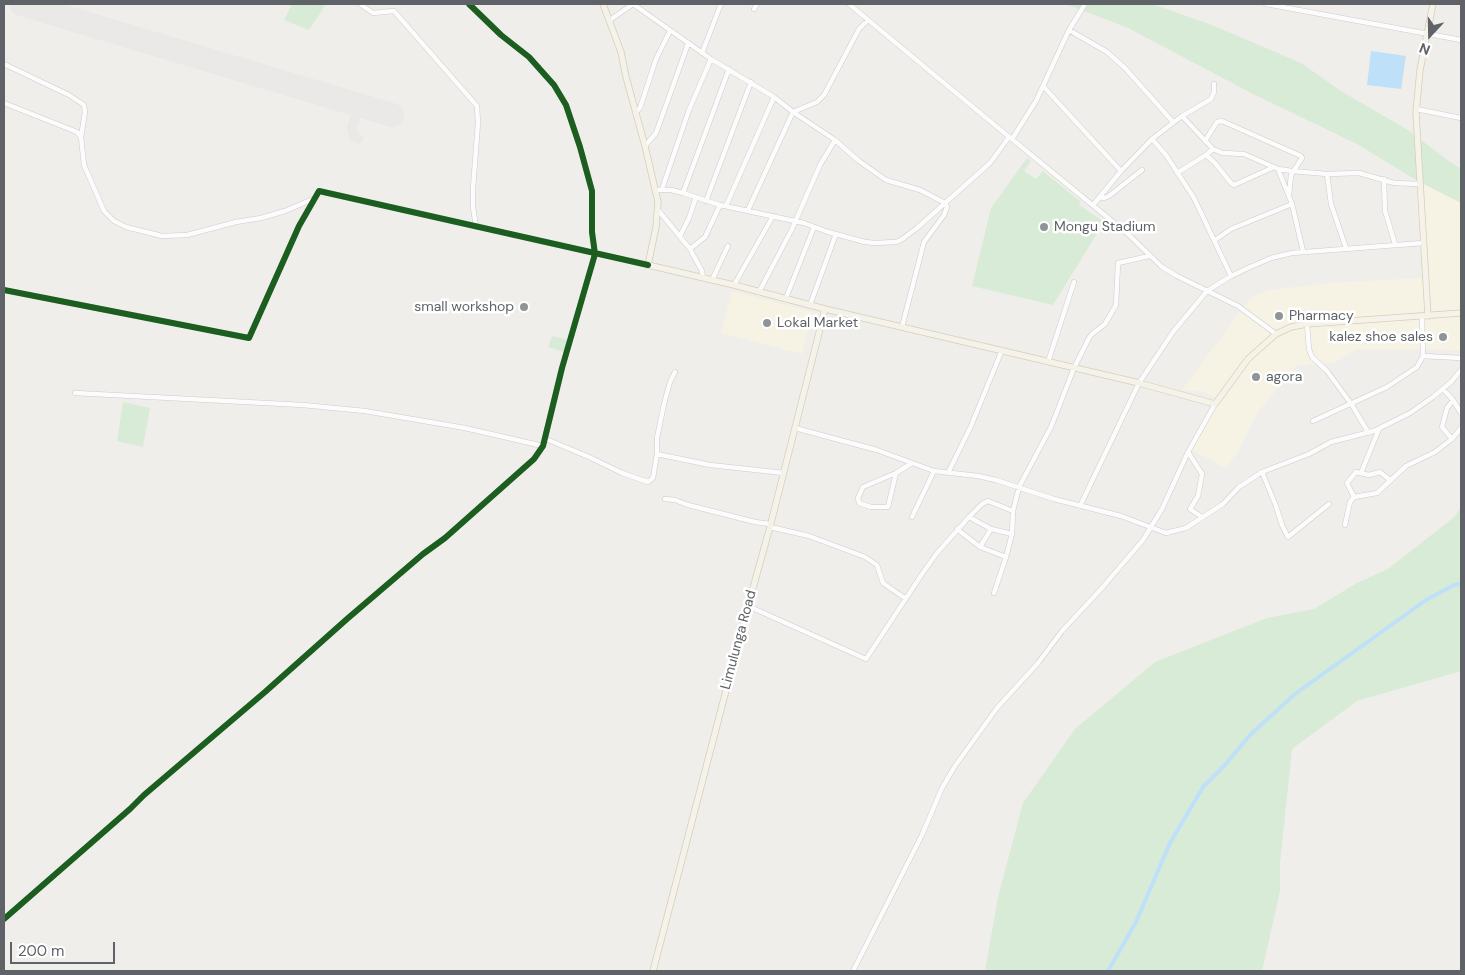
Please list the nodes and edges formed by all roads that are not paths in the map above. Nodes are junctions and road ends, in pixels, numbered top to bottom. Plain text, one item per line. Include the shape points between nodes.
1 (360, 4) edge
2 (469, 4) edge
3 (603, 4) edge
4 (721, 4) edge
5 (843, 4) edge
6 (849, 4) edge
7 (1085, 4) edge
8 (1266, 4) edge
9 (1432, 4) edge
10 (610, 20) junction
11 (868, 20) junction
12 (1069, 30) junction
13 (670, 31) junction
14 (1427, 33) junction
15 (1461, 40) edge
16 (688, 44) junction
17 (702, 53) junction
18 (711, 59) junction
19 (4, 64) edge
20 (729, 69) junction
21 (751, 82) junction
22 (1214, 84) dead end
23 (1043, 86) junction
24 (774, 97) junction
25 (4, 103) edge
26 (1416, 108) junction
27 (793, 112) junction
28 (635, 113) junction
29 (1182, 116) junction
30 (1461, 118) edge
31 (1174, 122) junction
32 (80, 137) junction
33 (1011, 138) junction
34 (1152, 139) junction
35 (835, 140) junction
36 (1205, 141) junction
37 (645, 146) junction
38 (1213, 148) junction
39 (1222, 153) junction
40 (1206, 155) junction
41 (1214, 162) junction
42 (1276, 168) junction
43 (1142, 170) dead end
44 (1122, 171) junction
45 (1292, 171) junction
46 (1177, 173) junction
47 (1327, 174) junction
48 (1384, 179) junction
49 (1420, 184) junction
50 (659, 190) junction
51 (683, 193) junction
52 (1289, 195) junction
53 (696, 197) junction
54 (1099, 197) junction
55 (314, 198) junction
56 (706, 201) junction
57 (945, 203) junction
58 (1292, 204) junction
59 (1093, 205) junction
60 (723, 206) junction
61 (748, 210) junction
62 (659, 211) junction
63 (773, 216) junction
64 (796, 221) junction
65 (476, 227) junction
66 (814, 227) junction
67 (836, 234) junction
68 (680, 236) junction
69 (1214, 240) junction
70 (1423, 243) junction
71 (1395, 244) junction
72 (728, 246) dead end
73 (1346, 248) junction
74 (690, 249) junction
75 (1303, 251) junction
76 (595, 254) junction
77 (1149, 256) junction
78 (648, 264) junction
79 (1231, 276) junction
80 (703, 278) junction
81 (712, 280) junction
82 (1074, 282) dead end
83 (734, 285) junction
84 (4, 290) edge
85 (1207, 291) junction
86 (759, 292) junction
87 (786, 298) junction
88 (810, 305) junction
89 (825, 309) junction
90 (1461, 313) edge
91 (1425, 316) junction
92 (1307, 324) junction
93 (902, 327) junction
94 (1276, 334) junction
95 (1002, 350) junction
96 (1423, 356) junction
97 (1461, 358) edge
98 (1048, 362) junction
99 (1074, 368) junction
100 (1461, 370) edge
101 (676, 372) dead end
102 (1139, 383) junction
103 (1442, 389) junction
104 (75, 393) dead end
105 (1452, 400) junction
106 (1215, 404) junction
107 (1352, 405) junction
108 (1461, 413) edge
109 (1313, 421) dead end
110 (795, 428) junction
111 (1461, 428) edge
112 (1378, 429) junction
113 (1368, 432) junction
114 (546, 439) junction
115 (1452, 439) junction
116 (543, 446) junction
117 (1188, 452) junction
118 (657, 454) junction
119 (912, 463) junction
120 (934, 471) junction
121 (1262, 472) junction
122 (784, 473) junction
123 (896, 473) junction
124 (948, 473) junction
125 (1361, 473) junction
126 (1390, 480) junction
127 (1019, 487) junction
128 (1354, 497) junction
129 (665, 499) dead end
130 (1329, 504) dead end
131 (1080, 506) junction
132 (1013, 511) junction
133 (969, 516) junction
134 (912, 517) dead end
135 (1202, 517) junction
136 (1345, 524) dead end
137 (770, 526) junction
138 (1151, 526) junction
139 (991, 529) junction
140 (957, 530) junction
141 (1012, 534) junction
142 (980, 547) junction
143 (1006, 557) junction
144 (994, 593) dead end
145 (906, 599) junction
146 (748, 606) junction
147 (4, 919) edge
148 (653, 971) edge
149 (852, 971) edge

1 - 65 street via 373,13 394,11 477,106 473,188
2 - 76 street via 529,57 564,101 592,191
3 - 10 main road
4 - 17 street
5 - 6 street
6 - 11 street
7 - 12 street
8 - 14 street
9 - 14 main road
10 - 13 street via 633,4
10 - 28 main road
11 - 27 street via 859,29 824,96
11 - 33 street
12 - 23 street
12 - 31 street via 1107,52
13 - 16 street
13 - 28 street via 656,59 640,108
14 - 15 street
14 - 26 main road
16 - 17 street
16 - 37 street via 656,133
17 - 18 street
18 - 20 street
18 - 50 street
19 - 32 street via 84,105
20 - 21 street
20 - 51 street
21 - 24 street
21 - 56 street
22 - 29 street via 1214,96
23 - 33 street via 1026,119
23 - 44 street
24 - 27 street
24 - 60 street
25 - 32 street via 74,130
26 - 30 street
26 - 49 main road
27 - 35 street
27 - 61 street
28 - 37 main road
29 - 31 street
29 - 36 street
31 - 34 street
32 - 55 street via 84,165 104,211 119,224 136,230 162,236 188,235 284,212
33 - 57 street via 990,163
33 - 59 street
34 - 44 street
34 - 46 street
35 - 57 street via 886,180 920,190
35 - 64 street
36 - 38 street
36 - 45 street via 1217,122 1226,122 1301,156
37 - 50 main road
38 - 39 street
38 - 40 street
39 - 41 street
39 - 42 street via 1244,154
40 - 41 street
40 - 46 street
41 - 42 street via 1234,185
42 - 45 street
42 - 52 street
43 - 54 street via 1109,196
44 - 54 street
45 - 47 street
45 - 52 street
46 - 69 street via 1194,198
47 - 48 street via 1359,173
47 - 73 street via 1331,204
48 - 49 street
48 - 71 street via 1385,211
49 - 70 main road
50 - 51 street
50 - 62 main road
51 - 53 street
52 - 58 street
53 - 56 street
53 - 68 street
54 - 59 street
55 - 65 street via 318,191
55 - 84 street via 249,338
56 - 60 street
57 - 67 street via 896,242 875,243
57 - 93 street via 944,215 924,242
58 - 69 street via 1231,229
58 - 75 street
59 - 77 street via 1129,234
60 - 61 street
60 - 74 street via 705,237
61 - 63 street
62 - 68 street
62 - 78 main road
63 - 64 street
63 - 83 street
64 - 66 street
64 - 86 street
65 - 76 street
66 - 67 street
66 - 87 street
67 - 88 street
68 - 74 street
69 - 79 street
70 - 71 street
70 - 91 main road
71 - 73 street
72 - 81 street
73 - 75 street
74 - 80 street
75 - 79 street via 1271,258
76 - 78 street
76 - 114 street via 562,368
77 - 85 street via 1162,267
77 - 99 street via 1118,263 1116,305 1104,324 1092,334
78 - 80 main road
79 - 85 street
80 - 81 main road
81 - 83 main road
82 - 98 street
83 - 86 main road
85 - 94 street via 1238,306
85 - 102 street via 1173,332
86 - 87 main road
87 - 88 main road
88 - 89 main road
89 - 93 main road
89 - 110 main road, Limulunga Road
90 - 91 main road
91 - 92 main road
91 - 96 street
92 - 94 main road
92 - 107 street via 1312,357 1327,371
93 - 95 main road
94 - 106 main road via 1248,359
95 - 98 main road
95 - 124 street
96 - 97 street
96 - 107 street via 1416,367 1396,382
98 - 99 main road
99 - 102 main road
99 - 127 street via 1057,413
100 - 103 street
101 - 118 street via 664,404
102 - 106 main road
102 - 131 street
103 - 105 street
103 - 112 street via 1410,413
104 - 116 street via 365,411 465,428
105 - 108 street
105 - 115 street via 1442,427
106 - 117 street
107 - 109 street
107 - 113 street
110 - 119 street
110 - 122 main road, Limulunga Road
111 - 115 street
112 - 113 street
112 - 125 street
113 - 121 street via 1331,442
114 - 116 street
114 - 118 street via 648,482 653,478
115 - 126 street via 1435,452 1406,466
116 - 147 street via 534,459 446,538 347,619
117 - 135 street via 1202,474 1198,496 1190,509
117 - 138 street
118 - 122 street via 710,465
119 - 120 street
119 - 123 street
120 - 124 street
120 - 134 street
121 - 130 street via 1288,537
121 - 135 street
122 - 137 main road, Limulunga Road
123 - 123 street via 862,487 859,503 888,507
124 - 127 street via 978,476
125 - 126 street via 1380,472
125 - 128 street via 1355,473 1348,482
126 - 128 street via 1377,493
127 - 131 street
127 - 132 street
128 - 136 street
129 - 137 street
131 - 138 street
132 - 133 street via 988,501
132 - 141 street
133 - 139 street
133 - 140 street
135 - 138 street via 1182,530 1166,533
137 - 145 street via 866,557 877,565 883,583
137 - 146 main road, Limulunga Road
138 - 149 street via 1102,590 1062,631 997,708 955,766
139 - 141 street
139 - 142 street
140 - 142 street
140 - 145 street
141 - 143 street
142 - 143 street
143 - 144 street
145 - 146 street via 866,659
146 - 148 main road, Limulunga Road

